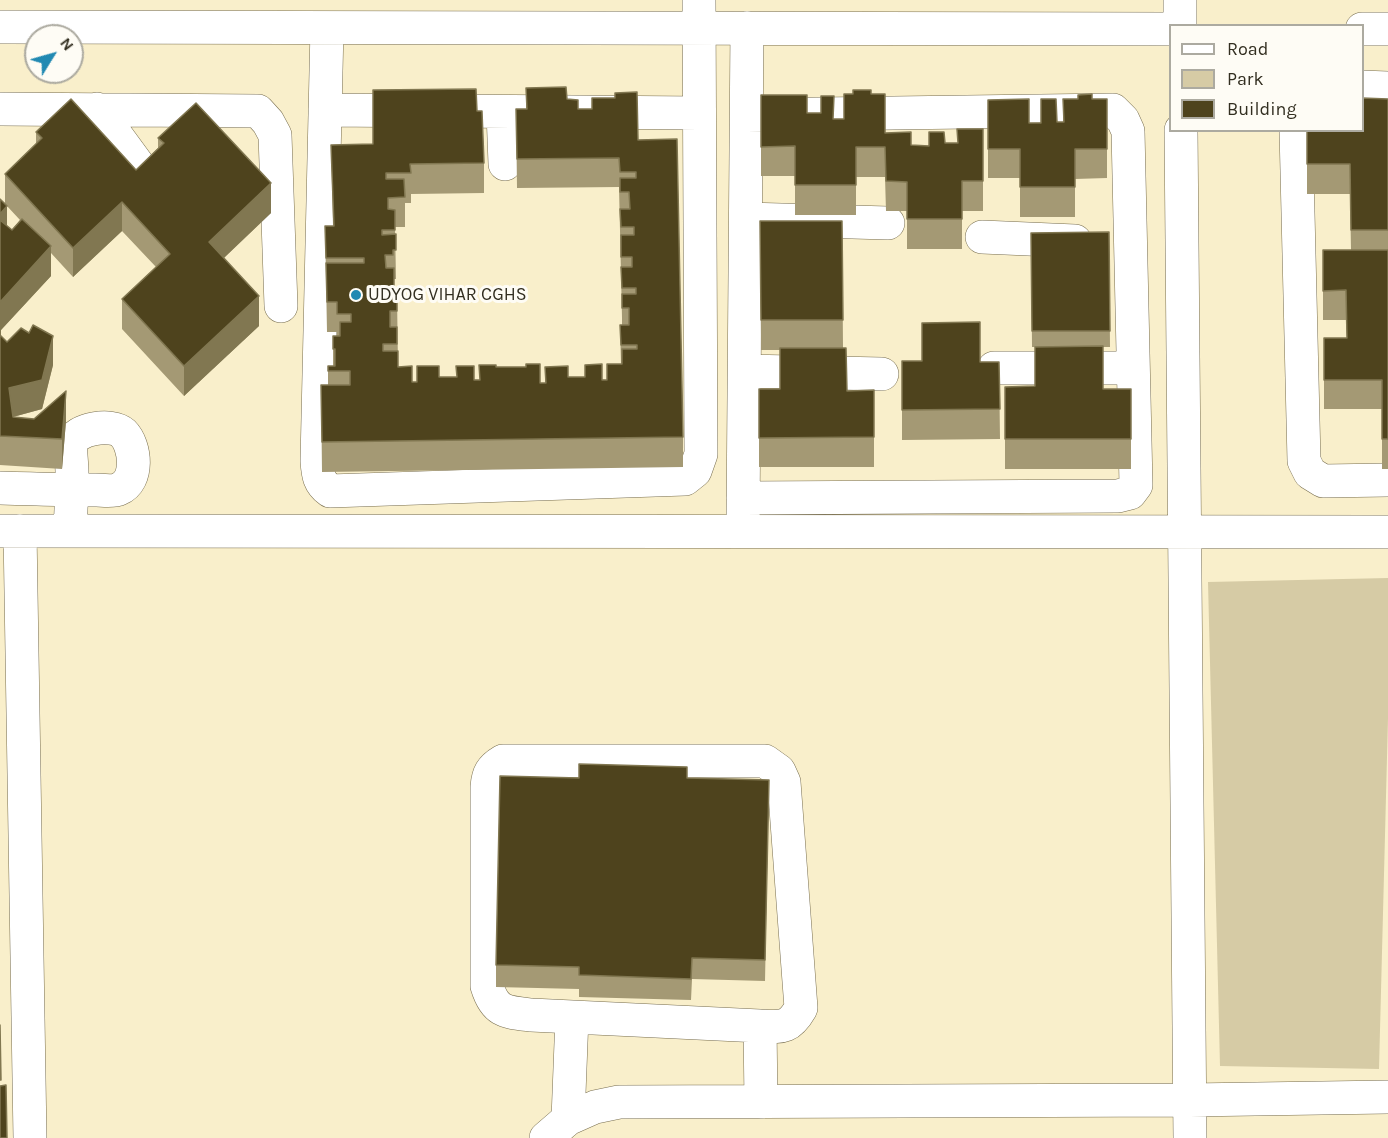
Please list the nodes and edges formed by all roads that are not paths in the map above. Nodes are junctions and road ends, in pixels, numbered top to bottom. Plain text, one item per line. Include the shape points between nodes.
1 (1180, 0) edge
2 (699, 14) edge
3 (1180, 24) edge
4 (0, 27) edge
5 (327, 28) junction
6 (747, 28) junction
7 (1169, 29) edge
8 (1364, 29) edge
9 (1388, 29) edge
10 (1364, 87) edge
11 (1388, 88) edge
12 (0, 109) edge
13 (97, 110) junction
14 (325, 110) junction
15 (503, 112) junction
16 (699, 113) junction
17 (747, 115) junction
18 (1181, 132) edge
19 (1296, 132) edge
20 (505, 164) dead end
21 (141, 169) edge
22 (746, 219) junction
23 (888, 223) dead end
24 (982, 237) dead end
25 (1130, 244) junction
26 (281, 306) dead end
27 (994, 368) edge
28 (1133, 368) junction
29 (746, 371) junction
30 (882, 374) dead end
31 (1388, 480) edge
32 (0, 488) edge
33 (743, 498) junction
34 (10, 531) edge
35 (70, 531) junction
36 (743, 531) junction
37 (1185, 531) junction
38 (1388, 532) edge
39 (13, 911) edge
40 (0, 990) edge
41 (572, 1017) junction
42 (760, 1026) junction
43 (1388, 1096) edge
44 (1190, 1100) junction
45 (761, 1102) junction
46 (557, 1129) edge
47 (14, 1138) edge
48 (30, 1138) edge
49 (1190, 1138) edge

1 - 3 street
2 - 5 street
2 - 6 street
2 - 16 street
4 - 5 street
5 - 14 street
6 - 7 street
6 - 17 street
8 - 9 street
10 - 11 street
12 - 13 street
13 - 21 street
13 - 26 street via 258,111 275,135
14 - 15 street
14 - 16 street via 317,461 322,485 330,491 685,479 695,471 701,454
15 - 16 street
15 - 20 street
17 - 22 street
17 - 25 street via 1113,110 1128,131
18 - 37 street
19 - 31 street via 1304,461 1310,472 1323,481
22 - 23 street
22 - 29 street
24 - 25 street
25 - 28 street
27 - 28 street
28 - 33 street via 1136,485 1130,493
29 - 30 street
29 - 33 street
32 - 35 street via 72,490
33 - 36 street
34 - 35 street
34 - 39 street
35 - 36 street
36 - 37 street
37 - 38 street
37 - 44 street
39 - 48 street
40 - 47 street via 12,990
41 - 42 street
41 - 42 street via 508,1012 492,1002 487,986 487,787 488,775 503,761 765,761 779,771 784,782 801,1008 785,1027
41 - 46 street
42 - 45 street
43 - 44 street
44 - 45 street
44 - 49 street
45 - 46 street via 620,1102 596,1107

